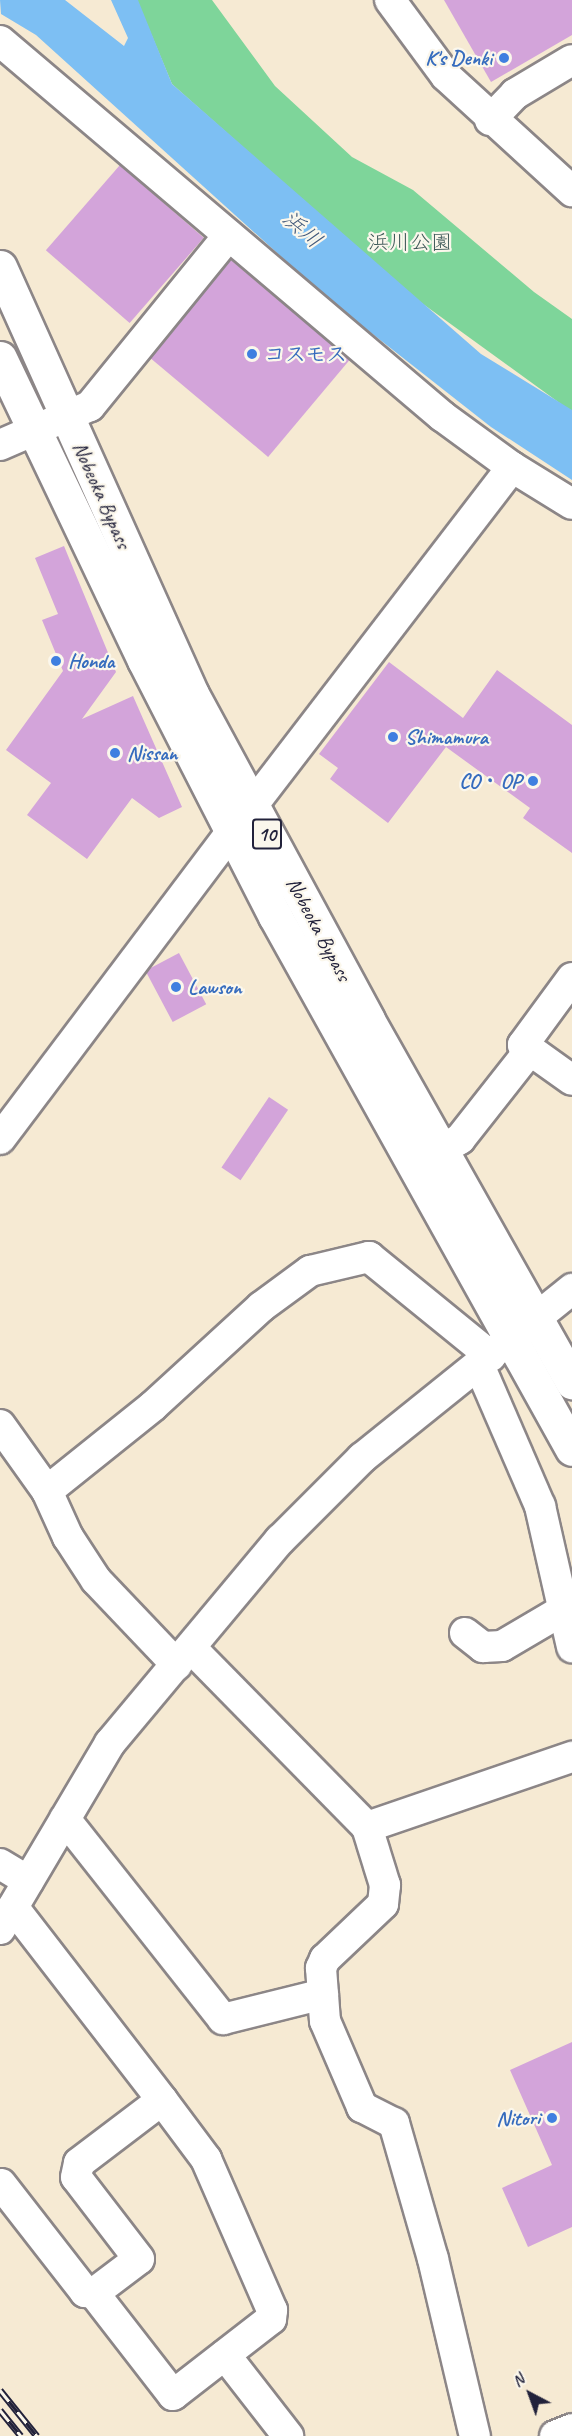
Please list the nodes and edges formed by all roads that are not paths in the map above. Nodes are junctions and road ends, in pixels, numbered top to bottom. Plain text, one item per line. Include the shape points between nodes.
1 (390, 0) edge
2 (0, 41) edge
3 (572, 60) edge
4 (490, 120) junction
5 (572, 191) edge
6 (229, 235) junction
7 (0, 267) edge
8 (0, 358) edge
9 (79, 411) junction
10 (35, 431) junction
11 (0, 446) edge
12 (512, 467) junction
13 (572, 504) edge
14 (252, 806) junction
15 (232, 831) junction
16 (572, 978) edge
17 (530, 1050) junction
18 (572, 1080) edge
19 (0, 1139) edge
20 (441, 1150) junction
21 (572, 1289) edge
22 (535, 1319) junction
23 (493, 1354) junction
24 (572, 1382) edge
25 (0, 1425) edge
26 (572, 1449) edge
27 (47, 1491) junction
28 (569, 1627) edge
29 (465, 1634) dead end
30 (184, 1657) junction
31 (572, 1757) edge
32 (65, 1819) junction
33 (367, 1827) junction
34 (0, 1864) edge
35 (28, 1881) junction
36 (6, 1918) edge
37 (323, 1994) junction
38 (162, 2100) junction
39 (1, 2184) edge
40 (94, 2293) junction
41 (225, 2355) junction
42 (572, 2429) edge
43 (288, 2436) edge
44 (474, 2436) edge
45 (555, 2436) edge

1 - 4 street via 446,76
2 - 6 street
3 - 4 street via 515,93
4 - 5 street
6 - 9 street
6 - 12 street via 442,416
7 - 9 highway, Nobeoka Bypass / 10
8 - 10 highway, Nobeoka Bypass / 10
9 - 10 street
9 - 14 highway, Nobeoka Bypass / 10 via 192,694
10 - 11 street
10 - 15 highway, Nobeoka Bypass / 10
12 - 13 street
12 - 14 street
14 - 20 highway, Nobeoka Bypass / 10
15 - 19 street
15 - 23 highway, Nobeoka Bypass / 10
16 - 17 street via 523,1045
17 - 18 street
17 - 20 street via 460,1139
20 - 22 highway, Nobeoka Bypass / 10
21 - 22 street
22 - 23 street
22 - 24 highway, Nobeoka Bypass / 10
23 - 26 highway, Nobeoka Bypass / 10
23 - 27 street via 369,1257 320,1268 296,1280 261,1307 153,1406
23 - 28 street via 540,1506
23 - 30 street via 362,1458 280,1539
25 - 27 street
27 - 30 street via 68,1537 96,1580
28 - 29 street via 502,1646 483,1647
30 - 32 street via 110,1743
30 - 33 street
31 - 33 street
32 - 35 street
32 - 37 street via 223,2019
33 - 37 street via 385,1885 383,1904 325,1959 321,1968
34 - 35 street
35 - 36 street
36 - 38 street
37 - 44 street via 325,2020 362,2107 394,2122
38 - 40 street via 79,2163 76,2177 139,2259
38 - 41 street via 206,2159 272,2310 270,2319
39 - 40 street via 85,2292
40 - 41 street via 172,2395
41 - 43 street
42 - 45 street

